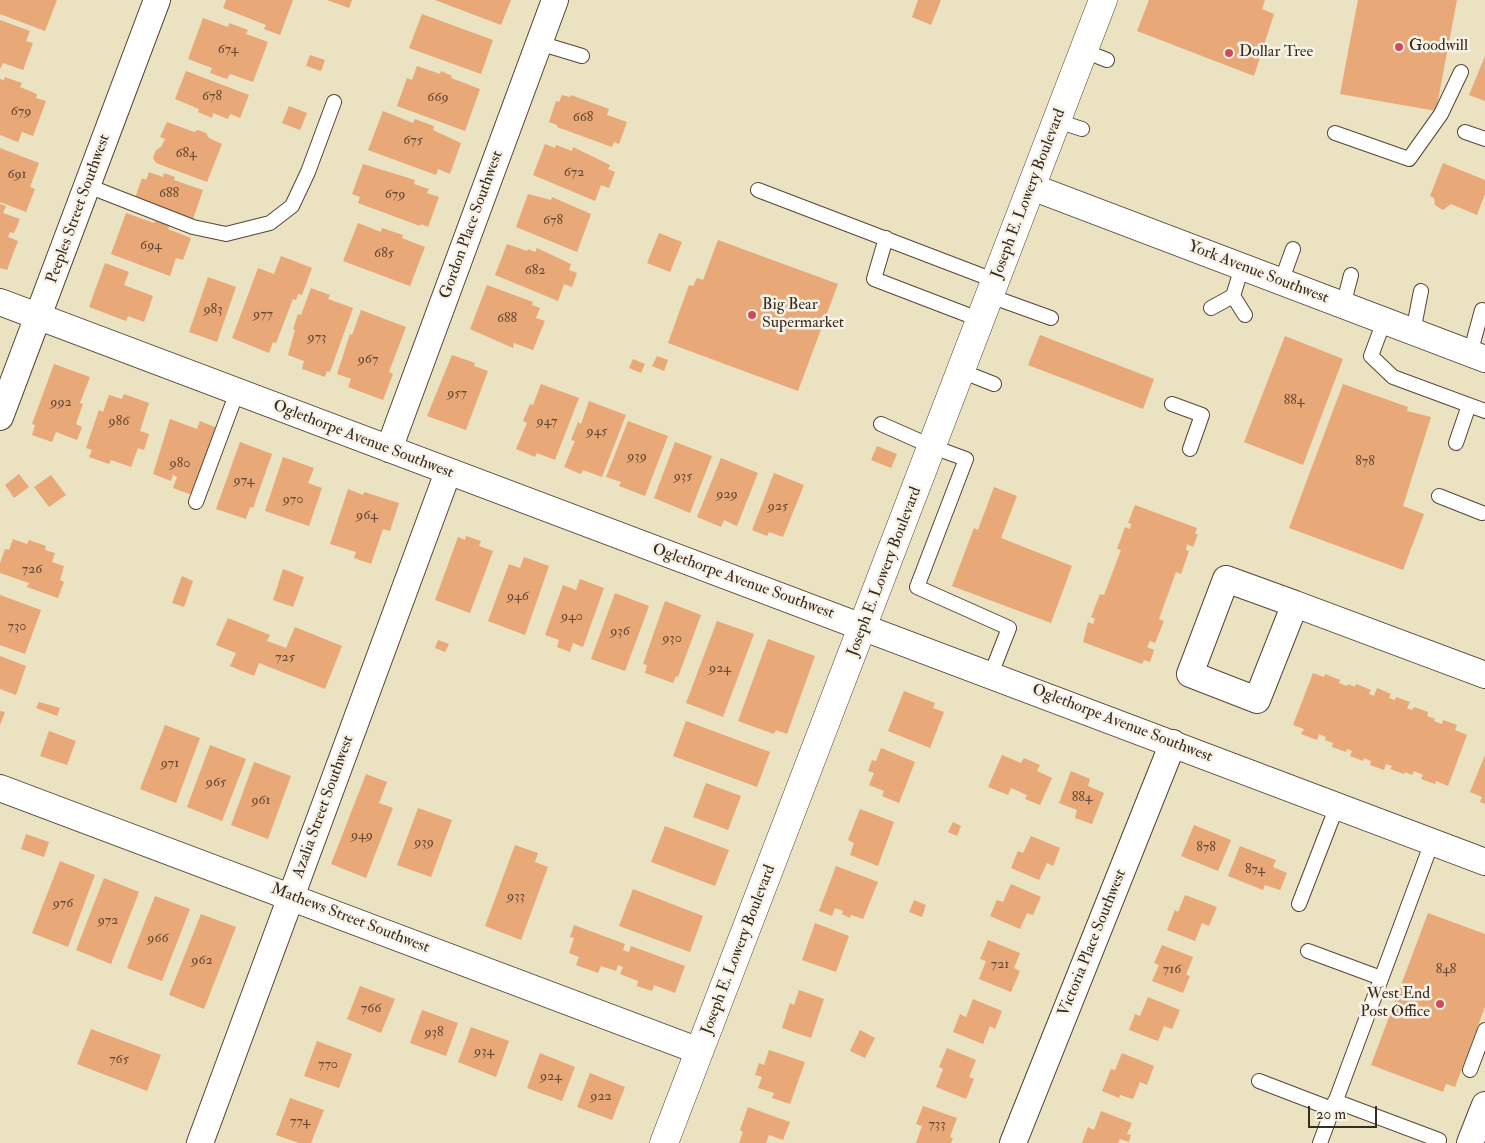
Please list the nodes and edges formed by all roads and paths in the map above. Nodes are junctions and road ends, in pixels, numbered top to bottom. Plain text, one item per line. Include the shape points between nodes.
1 (157, 0) edge
2 (555, 0) edge
3 (1103, 0) edge
4 (539, 43) junction
5 (582, 56) dead end
6 (1461, 72) dead end
7 (334, 102) dead end
8 (1465, 132) dead end
9 (1336, 133) dead end
10 (1485, 139) edge
11 (88, 186) junction
12 (1032, 187) junction
13 (758, 190) dead end
14 (886, 238) junction
15 (1293, 249) dead end
16 (1242, 267) junction
17 (1351, 275) dead end
18 (1282, 282) junction
19 (1421, 290) dead end
20 (1233, 296) junction
21 (989, 299) junction
22 (0, 302) edge
23 (1344, 306) junction
24 (1212, 308) dead end
25 (1482, 310) dead end
26 (1245, 315) dead end
27 (39, 317) junction
28 (1051, 318) dead end
29 (1384, 321) junction
30 (1413, 332) junction
31 (1478, 357) edge
32 (961, 372) junction
33 (994, 384) dead end
34 (237, 392) junction
35 (1172, 404) dead end
36 (1469, 405) junction
37 (1485, 411) edge
38 (0, 417) edge
39 (881, 424) dead end
40 (1456, 443) dead end
41 (933, 447) junction
42 (1190, 448) dead end
43 (389, 449) junction
44 (448, 472) junction
45 (1439, 496) dead end
46 (196, 502) dead end
47 (1482, 513) dead end
48 (1295, 604) junction
49 (864, 627) junction
50 (991, 674) junction
51 (1485, 675) edge
52 (1173, 743) junction
53 (0, 788) edge
54 (1337, 806) junction
55 (1432, 842) junction
56 (1485, 862) edge
57 (291, 897) junction
58 (1299, 904) dead end
59 (1308, 951) dead end
60 (1381, 978) junction
61 (1485, 1030) edge
62 (699, 1051) junction
63 (1470, 1070) dead end
64 (1259, 1081) dead end
65 (1334, 1105) junction
66 (1485, 1105) edge
67 (1439, 1140) dead end
68 (200, 1143) edge
69 (664, 1143) edge
70 (1013, 1143) edge
71 (1320, 1143) edge
72 (1470, 1143) edge

1 - 11 street, Peeples Street Southwest
2 - 4 street, Gordon Place Southwest
3 - 12 street, Joseph E. Lowery Boulevard via 1095,55 1069,125
4 - 5 lane
4 - 43 street, Gordon Place Southwest
6 - 9 lane via 1441,114 1409,159
7 - 11 lane via 292,206 270,223 226,234 193,227
8 - 10 lane
11 - 27 street, Peeples Street Southwest
12 - 16 street, York Avenue Southwest
12 - 21 street, Joseph E. Lowery Boulevard
13 - 14 lane
14 - 21 lane
14 - 21 lane via 874,280
15 - 18 lane
16 - 18 street, York Avenue Southwest
16 - 20 lane
17 - 23 lane
18 - 23 street, York Avenue Southwest
19 - 30 lane
20 - 24 lane
20 - 26 lane
21 - 28 lane
21 - 32 street, Joseph E. Lowery Boulevard
22 - 27 street, Oglethorpe Avenue Southwest
23 - 29 street, York Avenue Southwest
25 - 31 lane
27 - 34 street, Oglethorpe Avenue Southwest
27 - 38 street, Peeples Street Southwest
29 - 30 street, York Avenue Southwest
29 - 36 lane via 1371,356 1387,372
30 - 31 street, York Avenue Southwest
32 - 33 lane
32 - 41 street, Joseph E. Lowery Boulevard
34 - 43 street, Oglethorpe Avenue Southwest
34 - 46 lane
35 - 42 lane via 1202,415
36 - 37 lane
36 - 40 lane
39 - 41 lane
41 - 49 street, Joseph E. Lowery Boulevard
41 - 50 lane via 966,459 917,587 1009,628
43 - 44 street, Oglethorpe Avenue Southwest
44 - 49 street, Oglethorpe Avenue Southwest
44 - 57 street, Azalia Street Southwest
45 - 47 lane
48 - 48 street via 1226,579 1190,674 1257,700
48 - 51 street
49 - 50 street, Oglethorpe Avenue Southwest
49 - 62 street, Joseph E. Lowery Boulevard
50 - 52 street, Oglethorpe Avenue Southwest
52 - 54 street, Oglethorpe Avenue Southwest
52 - 70 street, Victoria Place Southwest
53 - 57 street, Mathews Street Southwest
54 - 55 street, Oglethorpe Avenue Southwest
54 - 58 lane
55 - 56 street, Oglethorpe Avenue Southwest
55 - 60 lane
57 - 62 street, Mathews Street Southwest
57 - 68 street, Azalia Street Southwest
59 - 60 lane
60 - 65 lane
61 - 63 lane
62 - 69 street, Joseph E. Lowery Boulevard
64 - 65 lane
65 - 67 lane
65 - 71 lane
66 - 72 street

